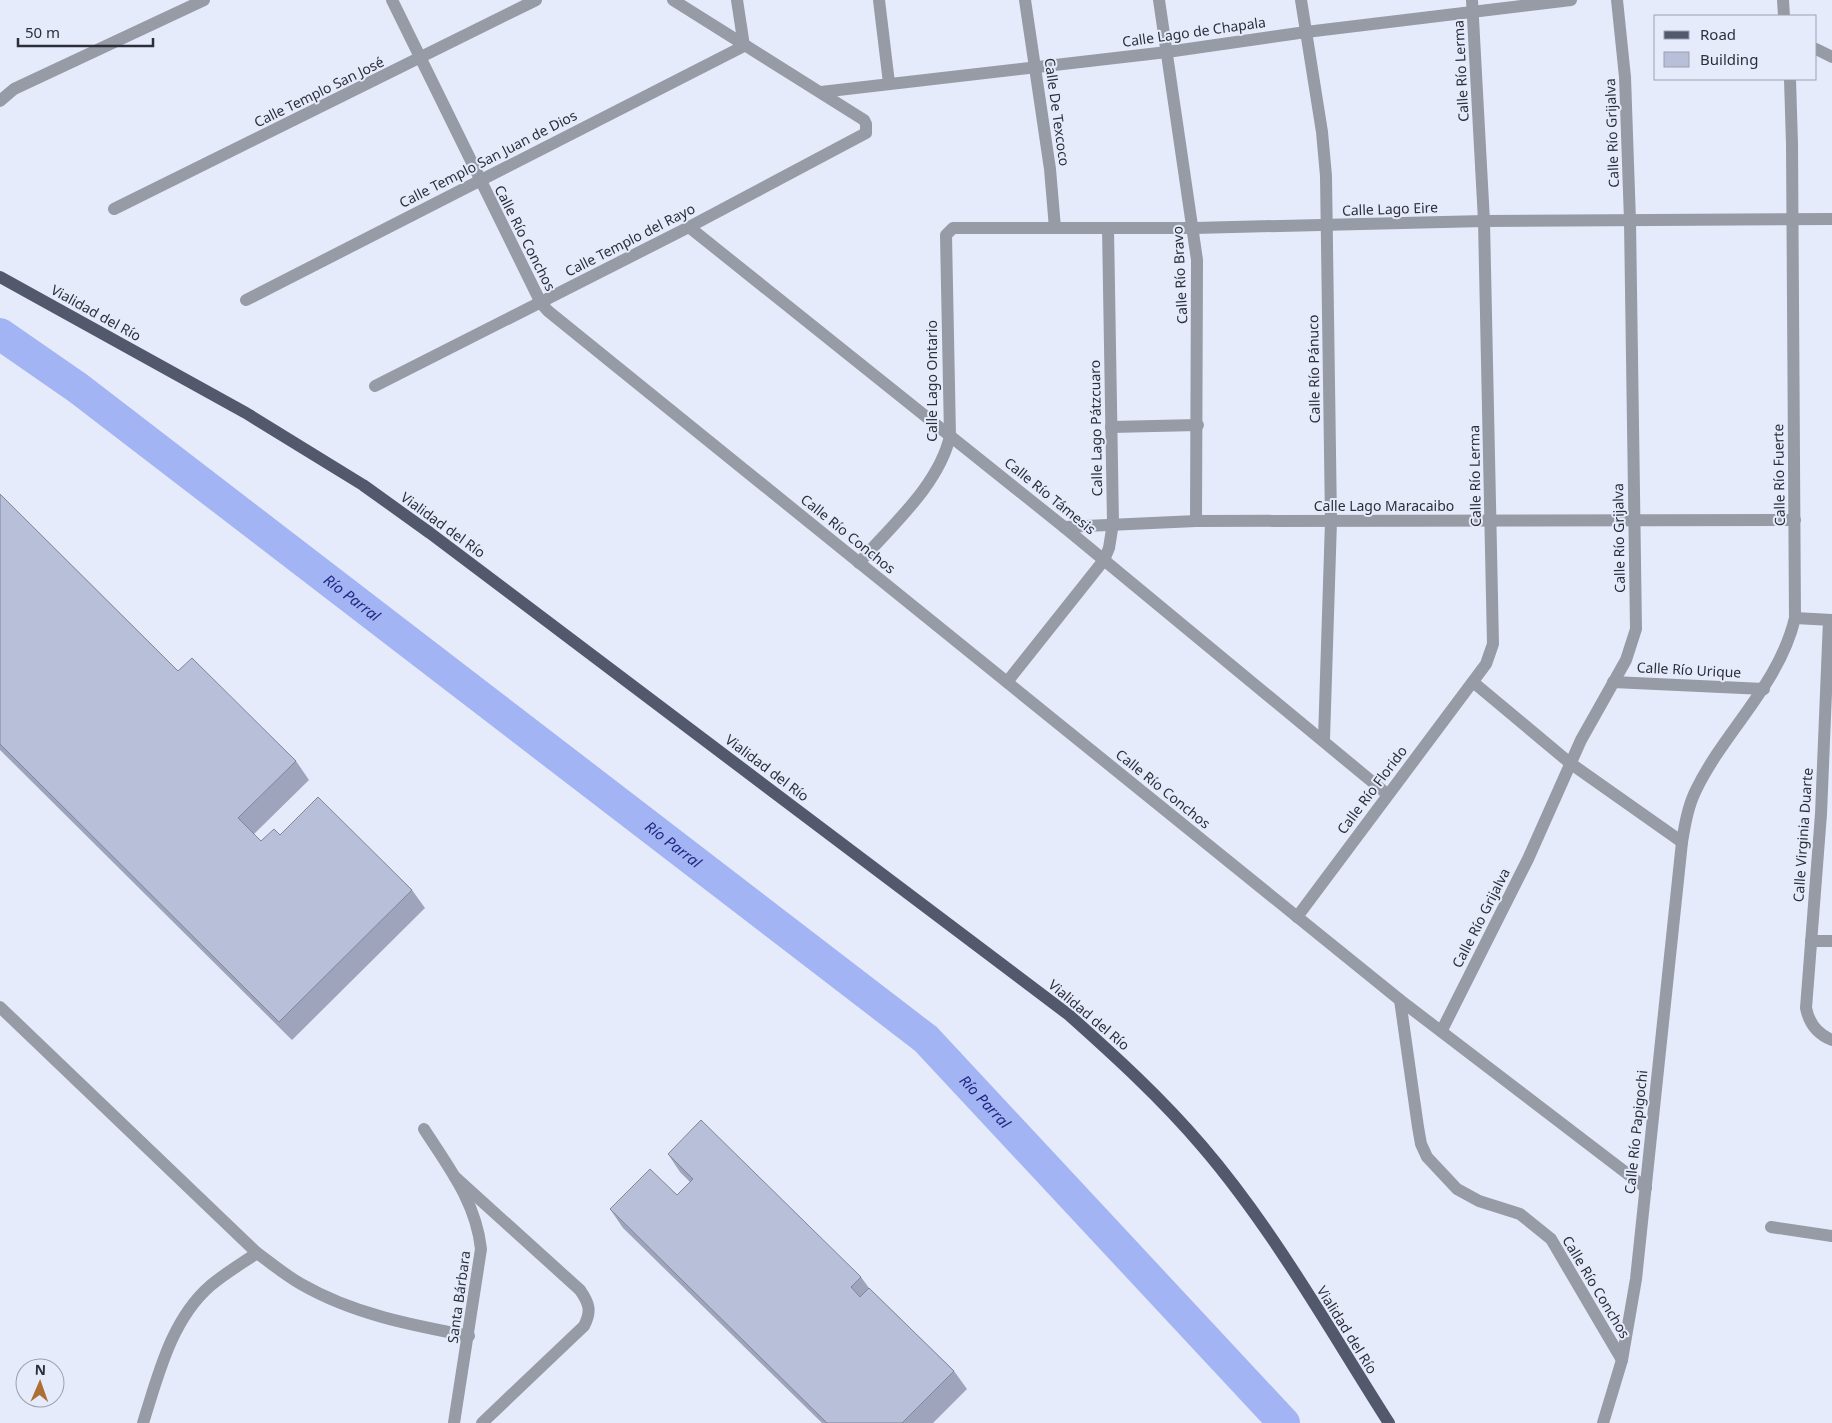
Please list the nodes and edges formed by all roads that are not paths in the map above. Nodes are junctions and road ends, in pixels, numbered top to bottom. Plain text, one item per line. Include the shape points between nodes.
1 (204, 0) edge
2 (392, 0) edge
3 (536, 0) edge
4 (673, 0) edge
5 (737, 0) edge
6 (879, 0) edge
7 (1025, 0) edge
8 (1160, 0) edge
9 (1301, 0) edge
10 (1571, 0) edge
11 (1617, 0) edge
12 (1783, 0) edge
13 (1472, 5) edge
14 (1784, 15) edge
15 (1306, 32) junction
16 (744, 46) junction
17 (1817, 50) edge
18 (1166, 52) junction
19 (1832, 57) edge
20 (421, 58) junction
21 (1036, 67) junction
22 (1790, 80) edge
23 (889, 84) junction
24 (821, 92) junction
25 (0, 101) edge
26 (479, 180) junction
27 (114, 209) dead end
28 (1832, 219) edge
29 (1630, 220) junction
30 (1791, 220) junction
31 (1484, 221) junction
32 (1327, 226) junction
33 (689, 227) junction
34 (1055, 228) junction
35 (1108, 228) junction
36 (1194, 228) junction
37 (949, 230) joint
38 (0, 277) edge
39 (246, 300) dead end
40 (541, 303) junction
41 (375, 386) dead end
42 (1198, 425) junction
43 (1111, 427) junction
44 (950, 436) junction
45 (1794, 520) junction
46 (1196, 521) junction
47 (1331, 521) junction
48 (1491, 521) junction
49 (1634, 521) junction
50 (1113, 523) junction
51 (1064, 527) junction
52 (1104, 560) junction
53 (859, 562) junction
54 (1795, 618) junction
55 (1830, 620) edge
56 (1008, 682) junction
57 (1472, 682) junction
58 (1613, 682) junction
59 (1764, 689) junction
60 (1829, 692) edge
61 (1324, 739) junction
62 (1570, 763) junction
63 (1387, 794) junction
64 (1826, 814) edge
65 (1682, 842) junction
66 (1297, 917) junction
67 (1811, 941) junction
68 (1832, 941) edge
69 (1400, 1000) junction
70 (0, 1008) edge
71 (1442, 1030) junction
72 (1832, 1040) edge
73 (424, 1129) dead end
74 (455, 1177) junction
75 (1646, 1188) junction
76 (1772, 1227) dead end
77 (1832, 1236) edge
78 (257, 1253) junction
79 (469, 1336) junction
80 (1622, 1360) junction
81 (143, 1423) edge
82 (454, 1423) edge
83 (482, 1423) edge
84 (1389, 1423) edge
85 (1604, 1423) edge

1 - 25 street via 14,89
2 - 20 street, Calle Río Conchos
3 - 20 street, Calle Templo San José
4 - 16 street
5 - 16 street
6 - 23 street
7 - 21 street, Calle De Texcoco
8 - 18 street, Calle Río Bravo
9 - 15 street, Calle Río Pánuco
10 - 13 street, Calle Lago de Chapala
11 - 29 street, Calle Río Grijalva via 1625,77
12 - 14 street
13 - 15 street, Calle Lago de Chapala
13 - 31 street, Calle Río Lerma
15 - 18 street, Calle Lago de Chapala
15 - 32 street, Calle Río Pánuco via 1322,132
16 - 24 street
16 - 26 street, Calle Templo San Juan de Dios
17 - 19 street
18 - 21 street, Calle Lago de Chapala
18 - 36 street, Calle Río Bravo
20 - 26 street, Calle Río Conchos
20 - 27 street, Calle Templo San José
21 - 23 street, Calle Lago de Chapala
21 - 34 street, Calle De Texcoco
22 - 30 street, Calle Río Fuerte
23 - 24 street, Calle Lago de Chapala
24 - 33 street, Calle Templo del Rayo via 864,120 867,130 864,135
26 - 39 street, Calle Templo San Juan de Dios
26 - 40 street, Calle Río Conchos
28 - 30 street, Calle Lago Eire
29 - 30 street, Calle Lago Eire
29 - 31 street, Calle Lago Eire
29 - 49 street, Calle Río Grijalva
30 - 45 street, Calle Río Fuerte
31 - 32 street, Calle Lago Eire
31 - 48 street, Calle Río Lerma
32 - 36 street, Calle Lago Eire
32 - 47 street, Calle Río Pánuco
33 - 40 street, Calle Templo del Rayo
33 - 44 street, Calle Río Támesis
34 - 35 street, Calle Lago Eire
34 - 37 street, Calle Lago Eire
35 - 36 street, Calle Lago Eire
35 - 43 street, Calle Lago Pátzcuaro
36 - 42 street, Calle Río Bravo
37 - 44 street, Calle Lago Ontario via 946,235
38 - 84 main road, Vialidad del Río via 246,413 363,485 1069,1015 1156,1096 1239,1193 1278,1248
40 - 41 street, Calle Templo del Rayo
40 - 53 street, Calle Río Conchos via 548,312
42 - 43 street
42 - 46 street, Calle Río Bravo
43 - 50 street, Calle Lago Pátzcuaro
44 - 51 street, Calle Río Támesis
44 - 53 street, Calle Lago Ontario via 940,466 926,486
45 - 49 street, Calle Lago Maracaibo
45 - 54 street, Calle Río Fuerte
46 - 47 street, Calle Lago Maracaibo
46 - 50 street, Calle Lago Maracaibo
47 - 48 street, Calle Lago Maracaibo
47 - 61 street, Calle Río Pánuco
48 - 49 street, Calle Lago Maracaibo
48 - 57 street, Calle Río Lerma via 1493,644 1486,664
49 - 58 street, Calle Río Grijalva via 1636,629 1632,647
50 - 51 street, Calle Lago Maracaibo
50 - 52 street, Calle Lago Pátzcuaro
51 - 52 street, Calle Río Támesis
52 - 56 street, Calle Lago Pátzcuaro
52 - 61 street, Calle Río Támesis
53 - 56 street, Calle Río Conchos
54 - 55 street
54 - 59 street, Calle Río Fuerte via 1790,638
55 - 60 street, Calle Virginia Duarte
56 - 66 street, Calle Río Conchos
57 - 62 street
57 - 63 street, Calle Río Florido
58 - 59 street, Calle Río Urique
58 - 62 street, Calle Río Grijalva
59 - 65 street, Calle Río Fuerte via 1696,791
60 - 64 street, Calle Virginia Duarte
61 - 63 street, Calle Río Támesis
62 - 65 street
62 - 71 street, Calle Río Grijalva via 1528,860
63 - 66 street, Calle Río Florido
64 - 67 street, Calle Virginia Duarte
65 - 75 street, Calle Río Papigochi
66 - 69 street, Calle Río Conchos
67 - 68 street
67 - 72 street, Calle Virginia Duarte via 1806,1008 1820,1034
69 - 71 street, Calle Río Conchos
69 - 80 street, Calle Río Conchos via 1418,1127 1427,1157 1457,1189 1479,1201 1520,1214 1551,1239
70 - 78 street
71 - 75 street, Calle Río Conchos
73 - 74 street, Santa Bárbara
74 - 79 street, Santa Bárbara via 472,1208 481,1249
74 - 83 street via 580,1290 590,1309 584,1326
75 - 80 street, Calle Río Papigochi via 1636,1279
76 - 77 street
78 - 79 street via 300,1284 352,1309
78 - 81 street via 209,1287 186,1313 166,1352
79 - 82 street, Santa Bárbara
80 - 85 street, Calle Río Papigochi

